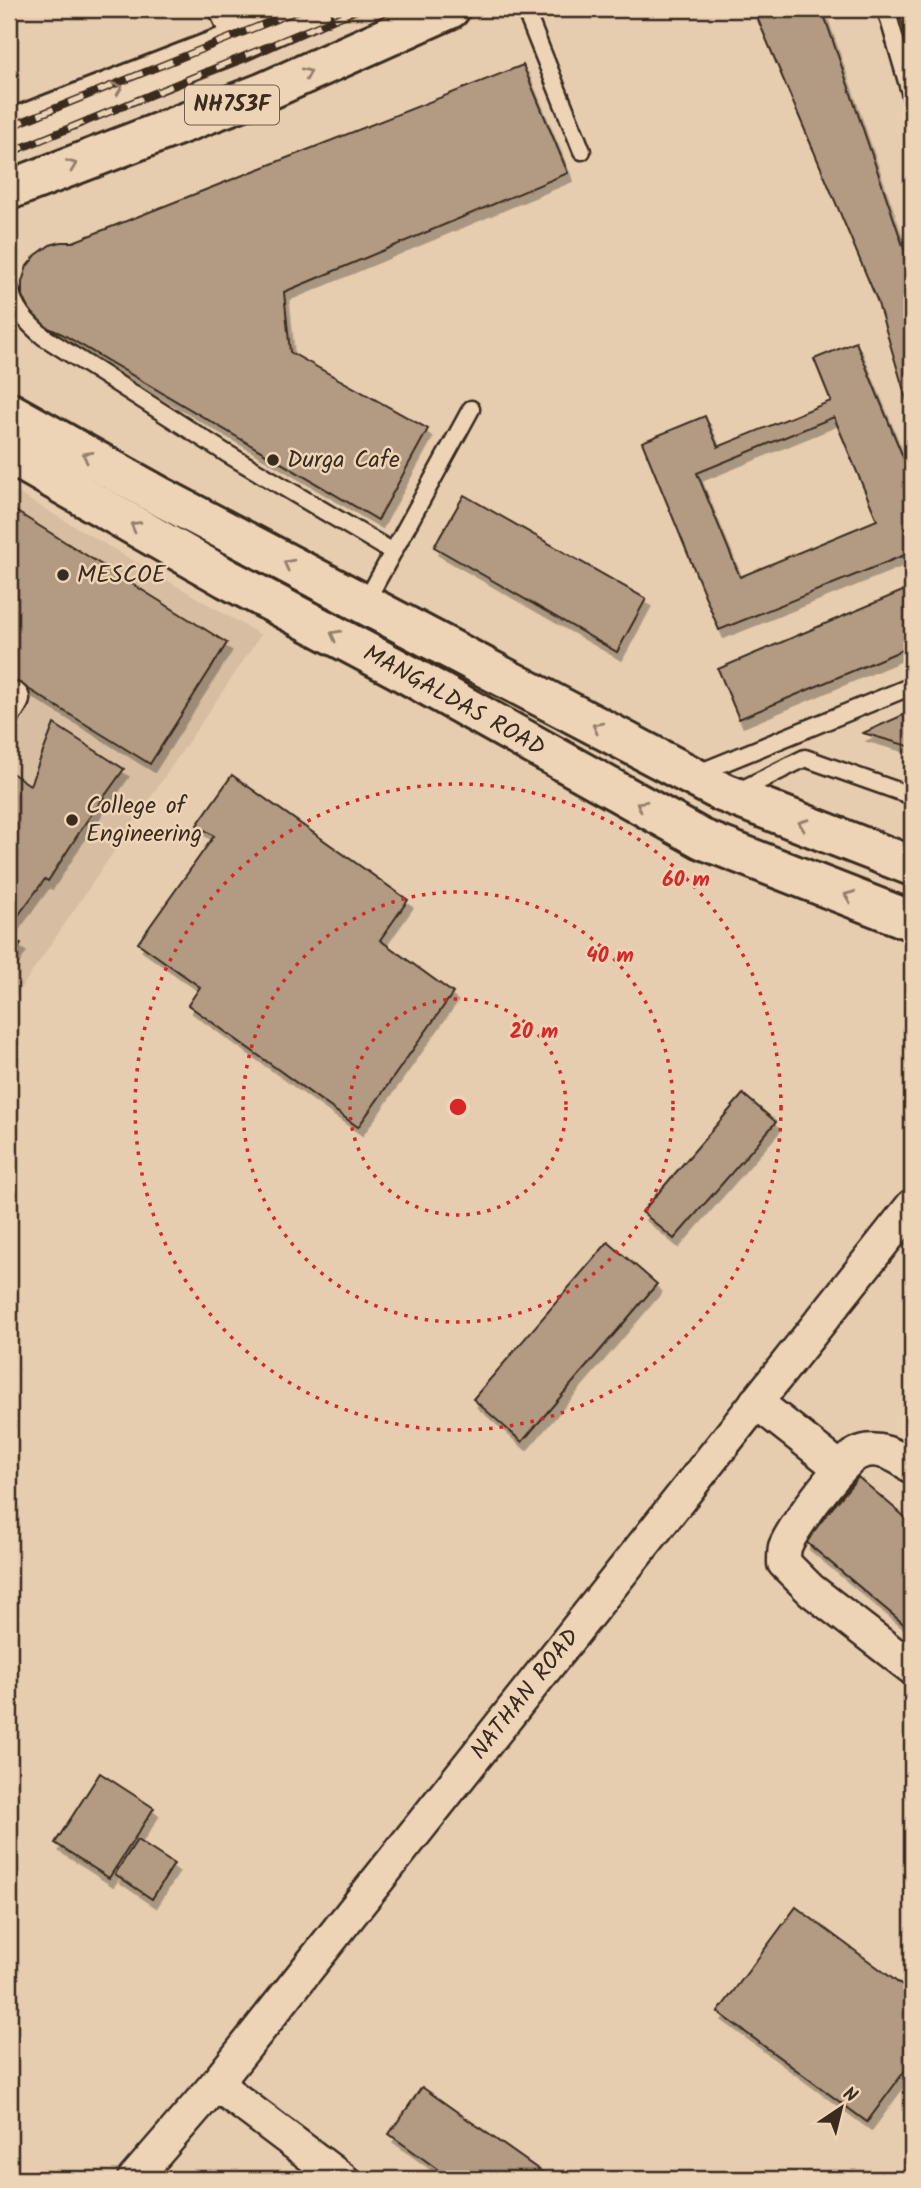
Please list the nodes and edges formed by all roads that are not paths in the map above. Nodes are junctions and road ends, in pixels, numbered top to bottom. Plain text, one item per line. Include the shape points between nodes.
1 (312, 9) edge
2 (450, 9) edge
3 (525, 9) edge
4 (886, 9) edge
5 (233, 25) edge
6 (912, 99) edge
7 (10, 124) edge
8 (582, 150) dead end
9 (9, 190) edge
10 (9, 286) edge
11 (471, 409) dead end
12 (9, 412) edge
13 (9, 454) edge
14 (393, 552) junction
15 (365, 605) junction
16 (912, 686) edge
17 (691, 776) junction
18 (730, 796) junction
19 (912, 796) edge
20 (912, 866) edge
21 (912, 920) edge
22 (912, 1206) edge
23 (756, 1402) junction
24 (912, 1467) edge
25 (840, 1468) junction
26 (912, 1668) edge
27 (216, 2084) junction
28 (134, 2179) edge
29 (342, 2179) edge

1 - 5 main road, NH753F
9 -> 2 main road, NH753F via 262,93
3 - 8 lane
4 - 6 lane
7 -> 5 main road, NH753F
10 - 14 lane via 24,321 44,337
11 - 14 lane
15 -> 12 main road, MANGALDAS ROAD
21 -> 13 main road, MANGALDAS ROAD via 702,839
14 - 15 lane
17 -> 15 main road, MANGALDAS ROAD
16 - 17 lane
17 - 18 main road, MANGALDAS ROAD
18 - 19 lane via 805,758
20 -> 18 main road, MANGALDAS ROAD
22 - 23 street, NATHAN ROAD
23 - 25 street
23 - 27 street, NATHAN ROAD
24 - 25 street via 893,1454 877,1451 859,1453
25 - 26 street via 785,1548 784,1563 811,1590
27 - 28 street, NATHAN ROAD
27 - 29 street

